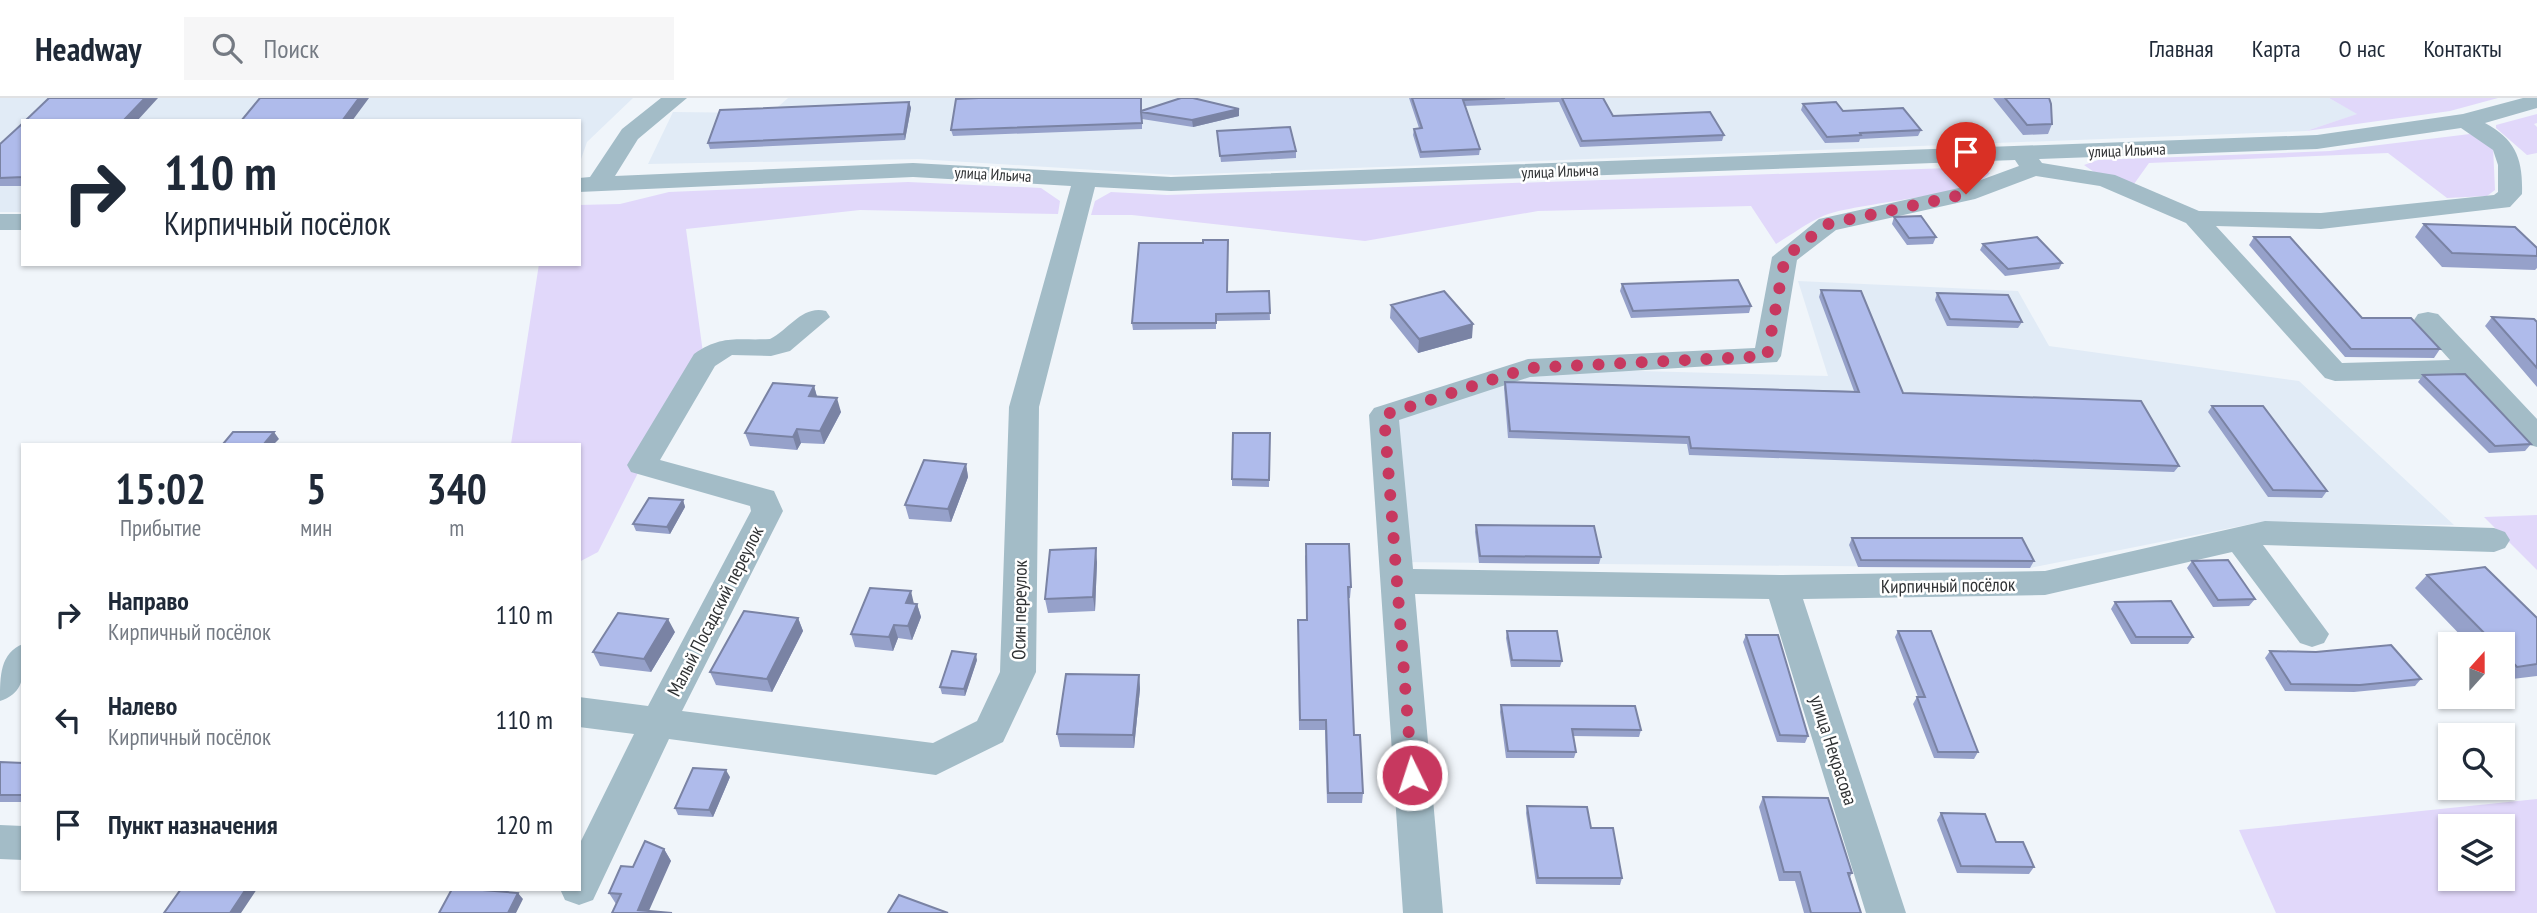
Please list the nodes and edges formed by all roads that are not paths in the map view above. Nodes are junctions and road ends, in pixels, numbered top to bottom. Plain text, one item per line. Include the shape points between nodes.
1 (676, 98) edge
2 (2537, 101) edge
3 (2465, 121) junction
4 (2029, 162) junction
5 (1085, 178) junction
6 (589, 185) edge
7 (2195, 218) junction
8 (0, 222) edge
9 (21, 222) edge
10 (816, 317) dead end
11 (2428, 320) dead end
12 (2474, 369) junction
13 (2537, 437) edge
14 (2241, 539) junction
15 (2494, 540) dead end
16 (1397, 582) junction
17 (1782, 587) junction
18 (2312, 634) dead end
19 (21, 661) edge
20 (0, 687) edge
21 (581, 712) edge
22 (658, 723) junction
23 (0, 842) edge
24 (21, 843) edge
25 (581, 884) edge
26 (578, 891) edge
27 (567, 913) edge
28 (1423, 913) edge
29 (1886, 913) edge

1 - 6 street via 644,118
2 - 3 street, улица Ильича
3 - 4 street, улица Ильича via 2317,142
3 - 7 street via 2507,148 2512,163 2511,194 2501,202 2320,221
4 - 5 street, улица Ильича via 1171,184
4 - 7 street via 2106,180
4 - 16 street via 2011,180 1966,194 1828,224 1785,257 1767,356 1528,368 1384,415
5 - 6 street, улица Ильича via 913,170
5 - 22 street, Осин переулок via 1024,407 1018,673 990,731 936,759
7 - 12 street via 2335,372
8 - 9 street
10 - 22 street, Малый Посадский переулок via 781,345 718,349 704,360 642,465 763,499 767,512
11 - 12 street
12 - 13 street
14 - 15 street, Кирпичный посёлок via 2265,533
14 - 17 street, Кирпичный посёлок via 2045,583
14 - 18 street
16 - 17 street, Кирпичный посёлок
16 - 28 street
17 - 29 street, улица Некрасова
19 - 20 street
21 - 22 street
22 - 25 street
23 - 24 street
26 - 27 street

